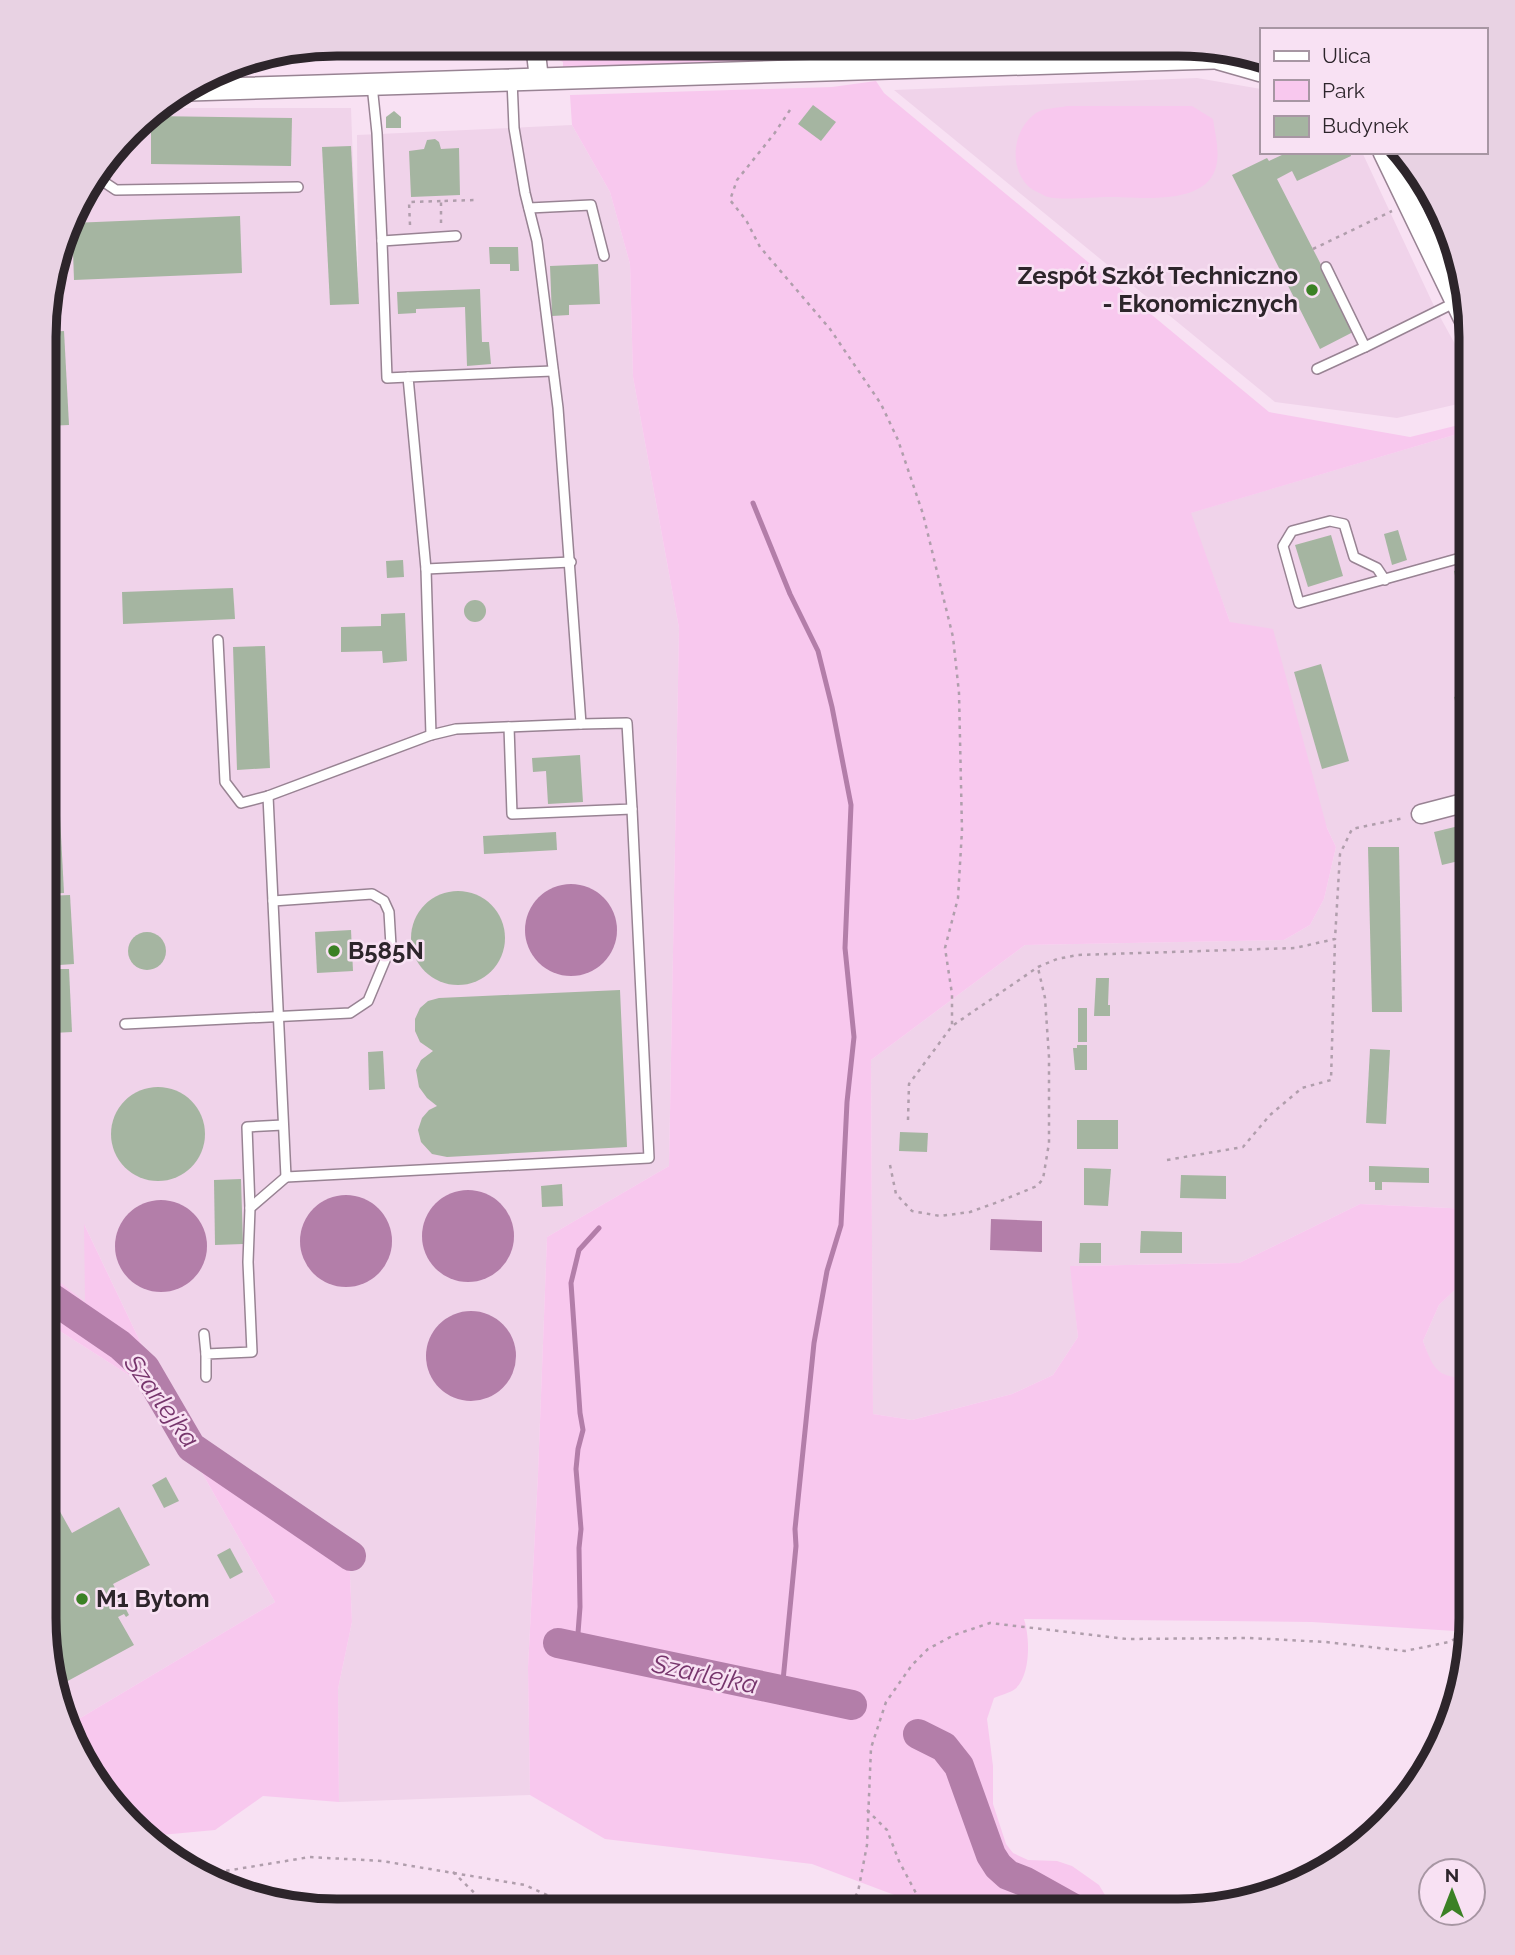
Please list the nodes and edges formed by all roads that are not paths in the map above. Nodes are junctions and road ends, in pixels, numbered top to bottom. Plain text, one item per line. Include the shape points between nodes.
1 (537, 56) edge
2 (829, 56) edge
3 (1093, 56) edge
4 (1214, 58) edge
5 (833, 68) junction
6 (1260, 71) edge
7 (539, 79) junction
8 (512, 80) junction
9 (218, 82) edge
10 (372, 85) junction
11 (1385, 156) edge
12 (103, 181) edge
13 (298, 187) dead end
14 (529, 208) junction
15 (457, 236) dead end
16 (382, 241) junction
17 (604, 256) dead end
18 (1326, 267) dead end
19 (1456, 302) joint
20 (1365, 347) junction
21 (1317, 369) dead end
22 (552, 371) junction
23 (408, 377) junction
24 (1459, 558) edge
25 (571, 562) junction
26 (426, 569) junction
27 (1385, 580) junction
28 (218, 640) dead end
29 (581, 724) junction
30 (509, 727) junction
31 (431, 735) junction
32 (268, 796) junction
33 (1459, 804) edge
34 (632, 809) junction
35 (1421, 814) road end
36 (273, 901) junction
37 (279, 1016) junction
38 (125, 1024) dead end
39 (283, 1125) junction
40 (286, 1177) junction
41 (250, 1208) junction
42 (204, 1334) dead end
43 (206, 1354) junction
44 (206, 1377) dead end

1 - 7 street
2 - 5 lane
3 - 5 street
4 - 6 street
5 - 7 street
7 - 8 street
8 - 10 street
8 - 14 lane via 514,128
9 - 10 street
10 - 16 lane
11 - 19 street
12 - 13 lane via 116,190
14 - 17 lane via 591,205
14 - 22 lane
15 - 16 lane
16 - 23 lane via 387,378
18 - 20 lane
19 - 20 lane
20 - 21 lane
22 - 23 lane
22 - 25 lane
23 - 26 lane
24 - 27 lane
25 - 26 lane
25 - 29 lane
26 - 31 lane
27 - 27 lane via 1299,603 1283,545 1292,531 1330,520 1344,524 1354,557 1377,568
28 - 32 lane via 225,782 241,803
29 - 30 lane
29 - 34 lane via 627,723
30 - 31 lane
30 - 34 lane via 512,814
31 - 32 lane
32 - 36 lane
33 - 35 street
34 - 40 lane via 649,1158
36 - 37 lane
36 - 37 lane via 372,894 384,901 389,912 391,946 368,1001 350,1013
37 - 38 lane
37 - 39 lane
39 - 40 lane
39 - 41 lane via 247,1127
40 - 41 lane
41 - 43 lane via 252,1352
42 - 43 lane
43 - 44 lane

